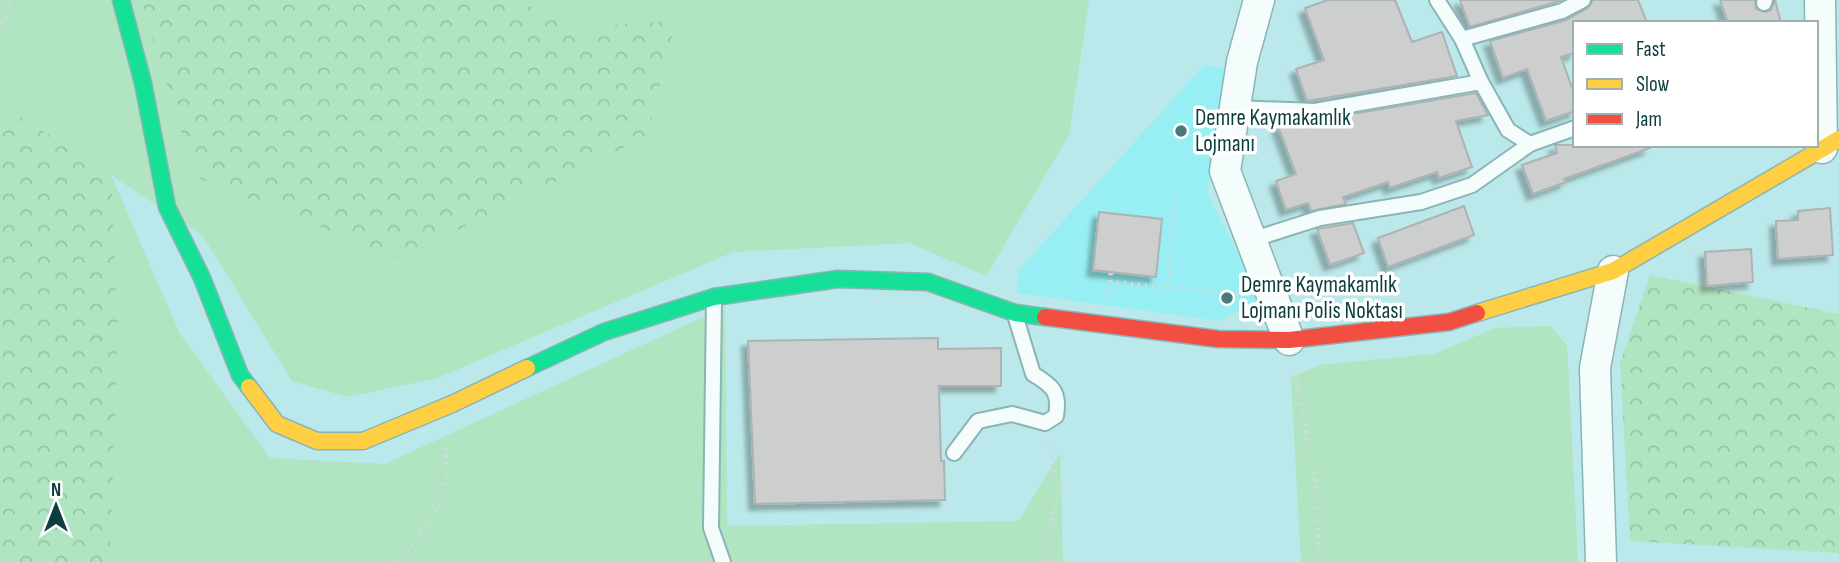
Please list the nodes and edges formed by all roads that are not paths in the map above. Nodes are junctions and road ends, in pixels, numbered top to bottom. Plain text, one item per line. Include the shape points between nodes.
1 (121, 0) edge
2 (1259, 0) edge
3 (1436, 0) edge
4 (1583, 0) edge
5 (1819, 0) edge
6 (1462, 39) junction
7 (1481, 82) junction
8 (1234, 108) junction
9 (1573, 129) edge
10 (1530, 144) junction
11 (1831, 144) edge
12 (1251, 240) junction
13 (1614, 271) junction
14 (714, 297) junction
15 (1015, 313) junction
16 (1289, 340) junction
17 (954, 453) dead end
18 (723, 562) edge
19 (1601, 562) edge

1 - 14 street via 167,207 202,278 240,375 276,424 317,441 363,441 604,332
2 - 8 street
3 - 6 lane
4 - 6 lane via 1562,11
5 - 11 street
6 - 7 lane
7 - 8 lane via 1315,111
7 - 10 lane via 1508,130
8 - 12 street via 1225,171
9 - 10 lane
10 - 12 lane via 1472,185 1421,202 1320,218
11 - 13 street
12 - 16 street
13 - 16 street via 1449,322
13 - 19 street via 1595,369
14 - 15 street via 838,279 928,282
14 - 18 lane via 711,528
15 - 16 street via 1218,339
15 - 17 lane via 1033,374 1050,384 1058,401 1056,416 1045,423 1012,414 978,421

